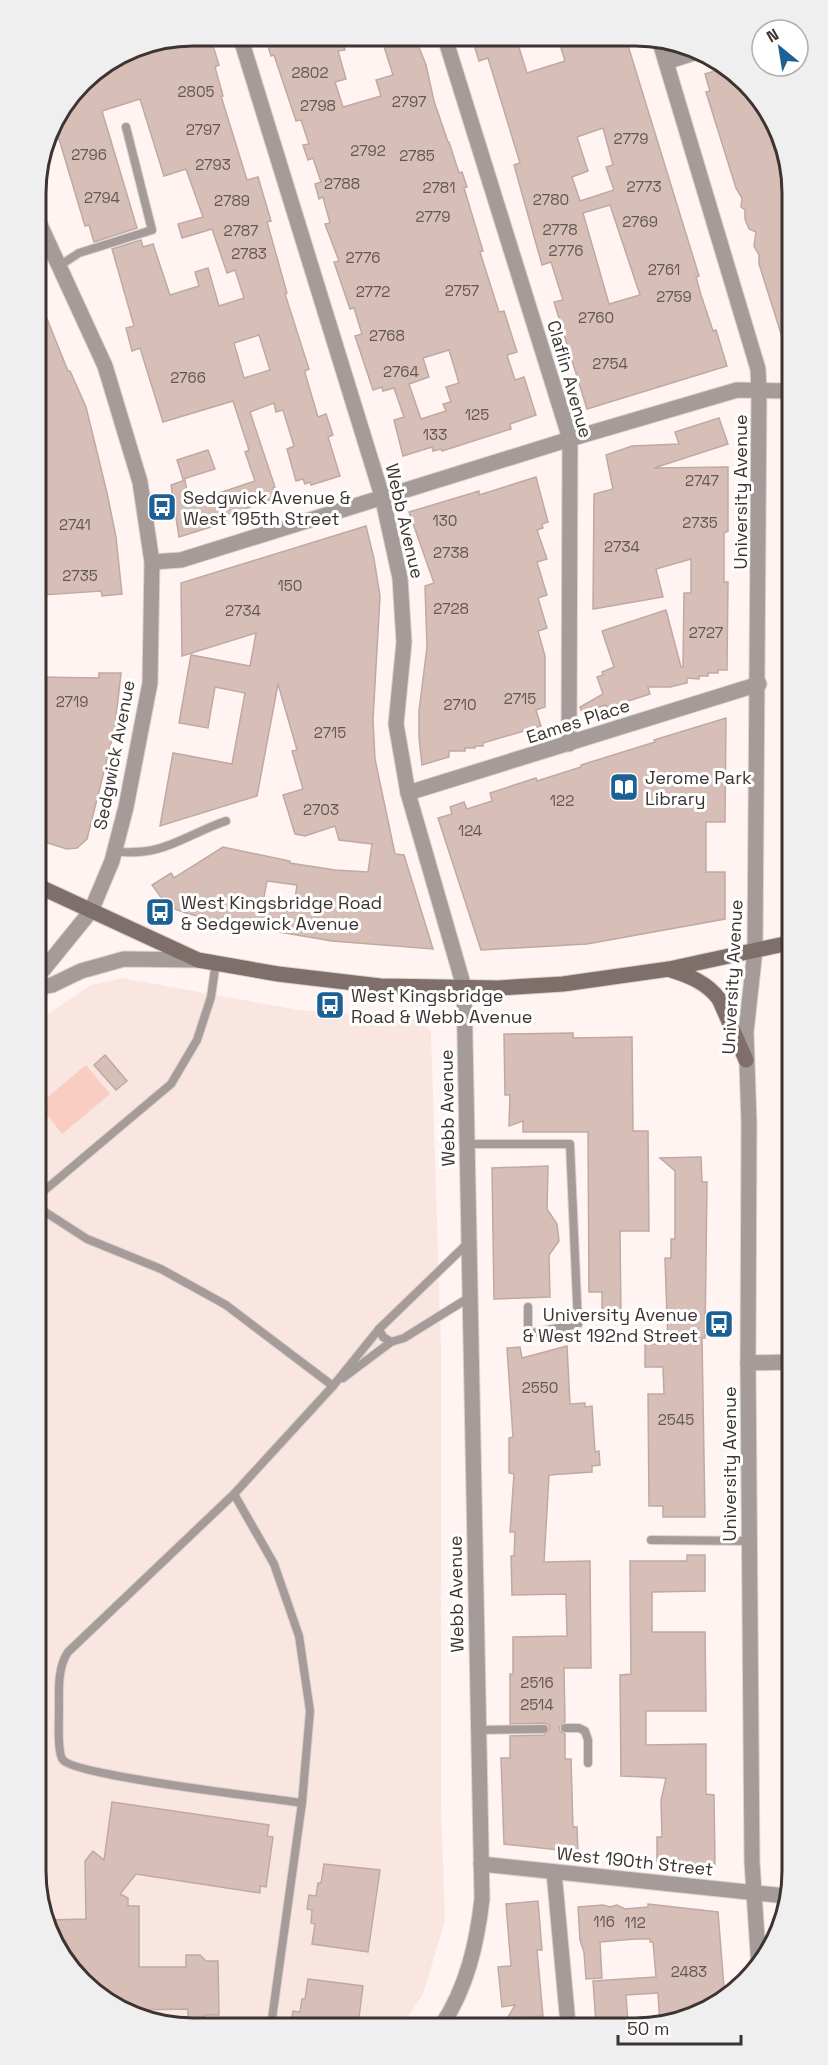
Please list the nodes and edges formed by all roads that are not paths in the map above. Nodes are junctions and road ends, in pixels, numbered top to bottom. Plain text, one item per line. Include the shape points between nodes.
1 (243, 46) edge
2 (447, 46) edge
3 (662, 49) edge
4 (686, 56) edge
5 (666, 62) junction
6 (126, 127) dead end
7 (47, 240) edge
8 (59, 266) junction
9 (759, 390) junction
10 (782, 391) edge
11 (570, 439) junction
12 (382, 496) junction
13 (152, 562) junction
14 (759, 684) junction
15 (569, 744) junction
16 (408, 794) junction
17 (226, 820) dead end
18 (114, 852) junction
19 (47, 890) edge
20 (91, 910) junction
21 (782, 945) edge
22 (755, 950) junction
23 (198, 960) junction
24 (216, 962) junction
25 (47, 966) edge
26 (669, 969) junction
27 (47, 986) edge
28 (464, 987) junction
29 (746, 1060) junction
30 (467, 1144) junction
31 (46, 1189) edge
32 (46, 1213) edge
33 (469, 1242) junction
34 (470, 1297) junction
35 (528, 1307) dead end
36 (378, 1329) junction
37 (391, 1342) junction
38 (781, 1362) edge
39 (748, 1363) junction
40 (333, 1386) junction
41 (234, 1494) junction
42 (651, 1540) dead end
43 (749, 1541) junction
44 (565, 1728) dead end
45 (544, 1729) dead end
46 (478, 1730) junction
47 (588, 1763) dead end
48 (302, 1803) junction
49 (481, 1864) junction
50 (554, 1872) junction
51 (754, 1893) junction
52 (779, 1895) edge
53 (758, 1951) edge
54 (272, 2018) edge
55 (446, 2018) edge
56 (567, 2018) edge

1 - 12 street, Webb Avenue
2 - 11 street, Claflin Avenue
3 - 5 street, University Avenue
4 - 5 street
5 - 9 street, University Avenue via 758,369
6 - 8 lane via 152,230 79,253
7 - 8 street, Sedgwick Avenue
8 - 13 street, Sedgwick Avenue via 105,366 140,482
9 - 10 street
9 - 11 street via 736,390
9 - 14 street, University Avenue
11 - 12 street
11 - 15 street, Claflin Avenue
12 - 13 street via 181,560
12 - 16 street, Webb Avenue via 400,578 404,642 396,724
13 - 18 street, Sedgwick Avenue via 150,683
14 - 15 street, Eames Place
14 - 22 street, University Avenue
15 - 16 street, Eames Place
16 - 28 street, Webb Avenue
17 - 18 lane via 160,848
18 - 20 street, Sedgwick Avenue
19 - 20 main road
20 - 23 main road
20 - 25 street, Sedgwick Avenue
21 - 22 main road
22 - 26 main road
22 - 29 street, University Avenue
23 - 24 main road
23 - 27 street via 124,959
24 - 28 main road via 380,986
24 - 31 lane via 211,997 197,1040 171,1084
26 - 28 main road via 563,984
26 - 29 main road via 694,977 714,992
28 - 30 street, Webb Avenue
29 - 39 street, University Avenue
30 - 33 street, Webb Avenue
30 - 35 lane via 570,1144 578,1324 528,1334
32 - 40 lane via 87,1239 161,1269 226,1305
33 - 34 street, Webb Avenue
33 - 36 lane
34 - 37 lane
34 - 46 street, Webb Avenue
36 - 37 lane
36 - 40 lane
37 - 40 lane
38 - 39 street
39 - 43 street, University Avenue
40 - 41 lane
41 - 48 lane via 274,1564 299,1636 310,1711
41 - 48 lane via 69,1652 62,1664 59,1688 61,1756 67,1763 96,1772
42 - 43 lane
43 - 51 street, University Avenue
44 - 47 lane via 585,1731
45 - 46 lane
46 - 49 street, Webb Avenue
48 - 54 lane
49 - 50 street, West 190th Street
49 - 55 street, Webb Avenue via 481,1909 471,1961
50 - 51 street, West 190th Street
50 - 56 street
51 - 52 street, West 190th Street
51 - 53 street, University Avenue

